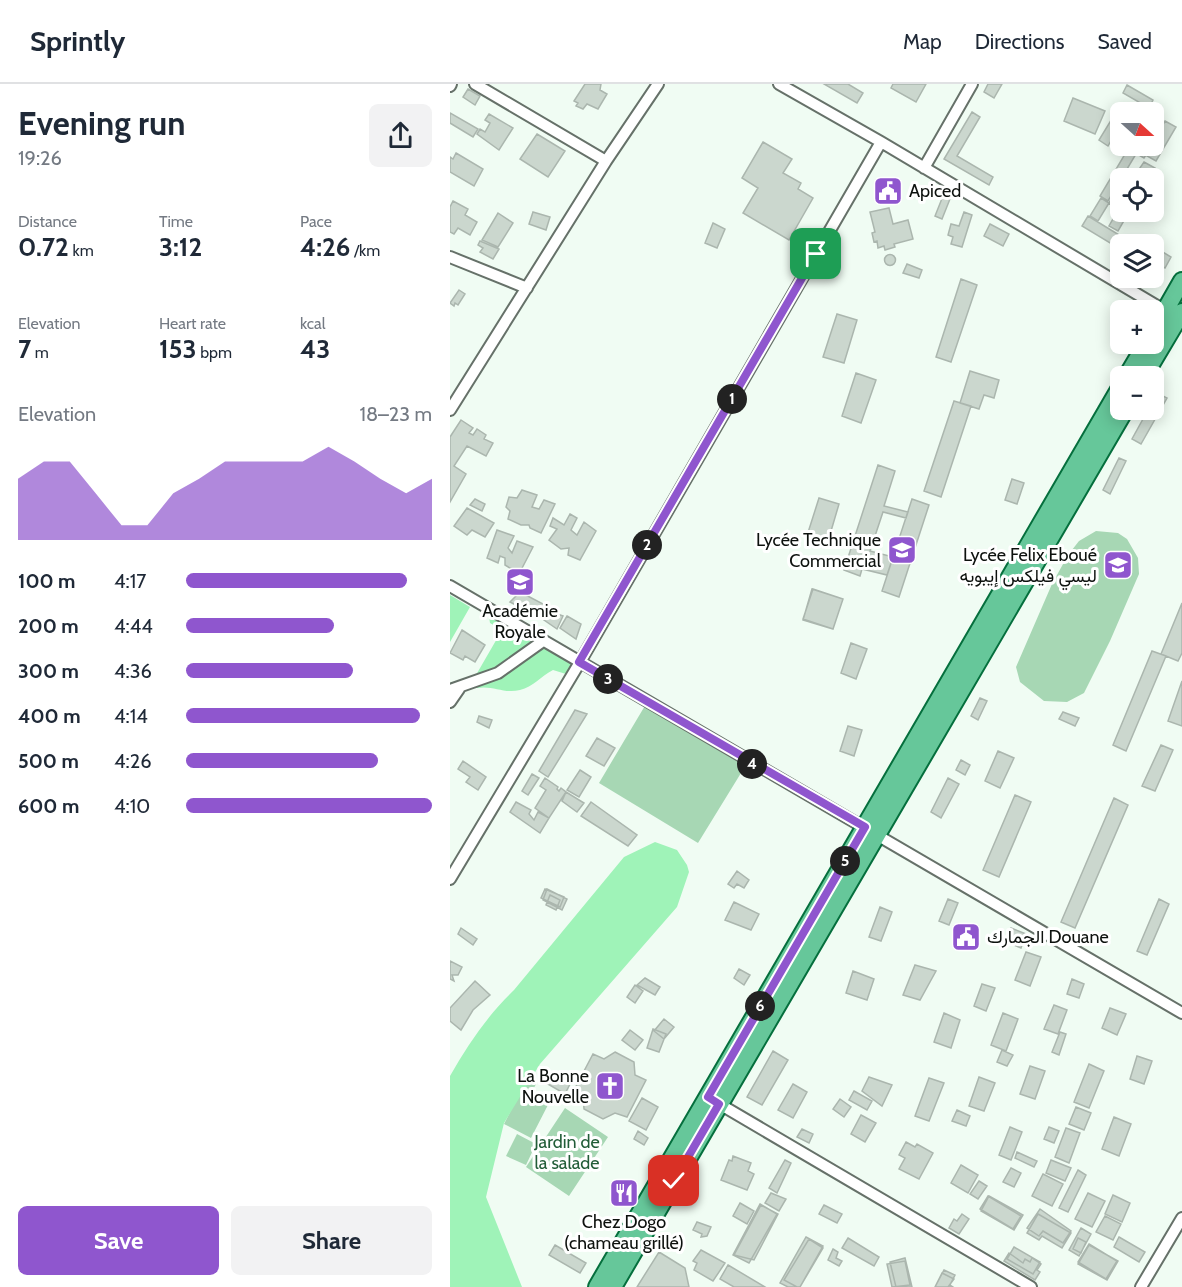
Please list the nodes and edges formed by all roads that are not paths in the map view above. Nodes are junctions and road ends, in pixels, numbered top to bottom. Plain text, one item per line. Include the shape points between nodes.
1 (475, 84) edge
2 (658, 84) edge
3 (779, 84) edge
4 (972, 84) edge
5 (881, 142) junction
6 (606, 161) junction
7 (924, 168) junction
8 (450, 257) edge
9 (1182, 281) edge
10 (527, 288) junction
11 (1175, 314) edge
12 (1149, 366) edge
13 (1110, 408) edge
14 (450, 410) edge
15 (1118, 420) edge
16 (1070, 490) junction
17 (450, 586) edge
18 (543, 641) junction
19 (579, 662) junction
20 (454, 689) edge
21 (450, 702) edge
22 (871, 831) junction
23 (450, 879) edge
24 (1182, 1013) edge
25 (713, 1101) junction
26 (1182, 1218) edge
27 (597, 1287) edge
28 (613, 1287) edge
29 (1031, 1287) edge
30 (1141, 1287) edge

1 - 6 street
2 - 6 street
3 - 5 street
4 - 7 street
5 - 7 street
5 - 19 street
6 - 10 street
7 - 11 street
8 - 10 street
9 - 11 main road
10 - 14 street
11 - 12 main road
13 - 16 main road
15 - 16 main road
16 - 22 main road
17 - 18 street
18 - 19 street
18 - 20 street via 498,673
19 - 22 street
19 - 23 street
20 - 21 street
22 - 24 street
22 - 25 main road
25 - 27 main road
25 - 28 main road
25 - 29 street
26 - 30 street

